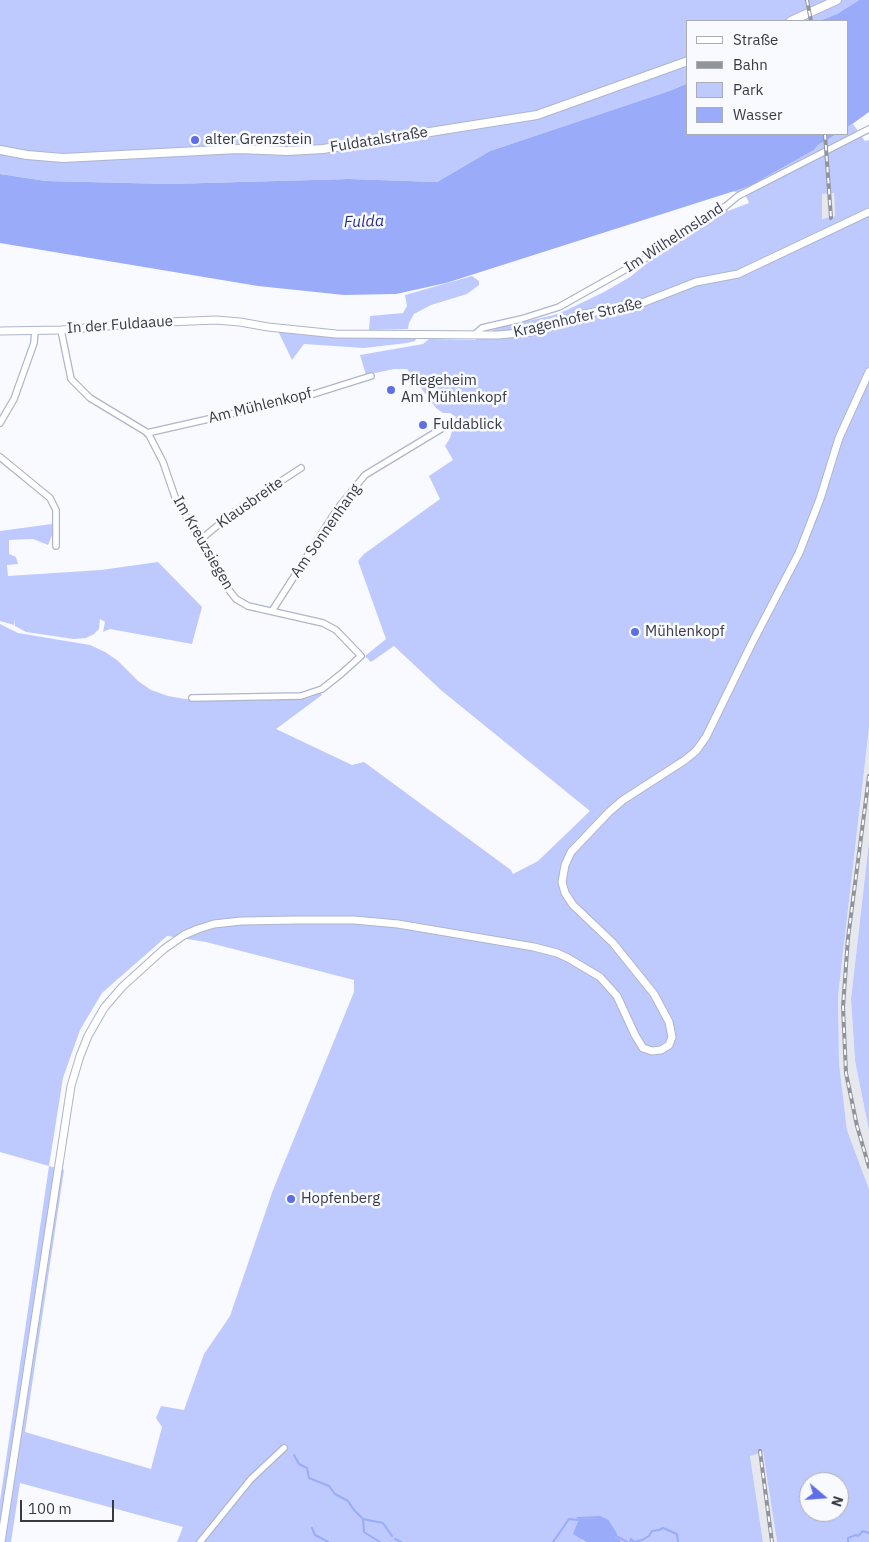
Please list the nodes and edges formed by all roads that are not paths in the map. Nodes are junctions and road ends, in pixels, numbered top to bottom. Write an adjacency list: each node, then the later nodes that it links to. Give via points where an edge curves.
1 (837, 0): 2 (main road)
2 (793, 20)
3 (686, 62): 5 (main road, Fuldatalstraße, via 537,115 323,149 238,149 63,158)
4 (869, 129): 11 (street, Im Wilhelmsland, via 738,196 646,258 559,307 482,328)
5 (0, 150)
6 (869, 212): 11 (street, Kragenhofer Straße, via 738,274 696,282 642,304 579,315 532,332)
7 (240, 322): 9 (street, In der Fuldaaue, via 193,320); 11 (street, Kragenhofer Straße, via 336,334)
8 (35, 330): 9 (street, In der Fuldaaue); 10 (street, In der Fuldaaue); 14 (street, via 34,342 14,399)
9 (61, 330): 16 (street, Im Kreuzsiegen, via 71,379 90,398)
10 (0, 331)
11 (475, 334)
12 (869, 372): 24 (street, via 839,438 799,553 706,737 685,760 623,800 571,852 565,865 562,882 565,893 654,994 670,1022 672,1037 669,1045 661,1050 644,1048 618,996 604,981 568,958 534,947 398,924 297,920 214,924 184,935 164,949 104,1008 88,1036 73,1078)
13 (371, 376): 16 (street, Am Mühlenkopf, via 301,398)
14 (0, 423)
15 (441, 429): 21 (street, Am Sonnenhang, via 365,475 338,508)
16 (147, 433): 19 (street, Im Kreuzsiegen, via 163,462 175,497)
17 (0, 457): 20 (street, via 50,498 56,510)
18 (301, 468): 19 (street, Klausbreite, via 234,512)
19 (200, 540): 21 (street, Im Kreuzsiegen, via 236,599 248,606)
20 (56, 546)
21 (272, 612): 22 (street, Im Kreuzsiegen, via 323,623 336,630 361,656 322,689 301,696)
22 (192, 698)
23 (284, 1448): 25 (street, via 251,1479)
24 (1, 1542)
25 (200, 1542)

